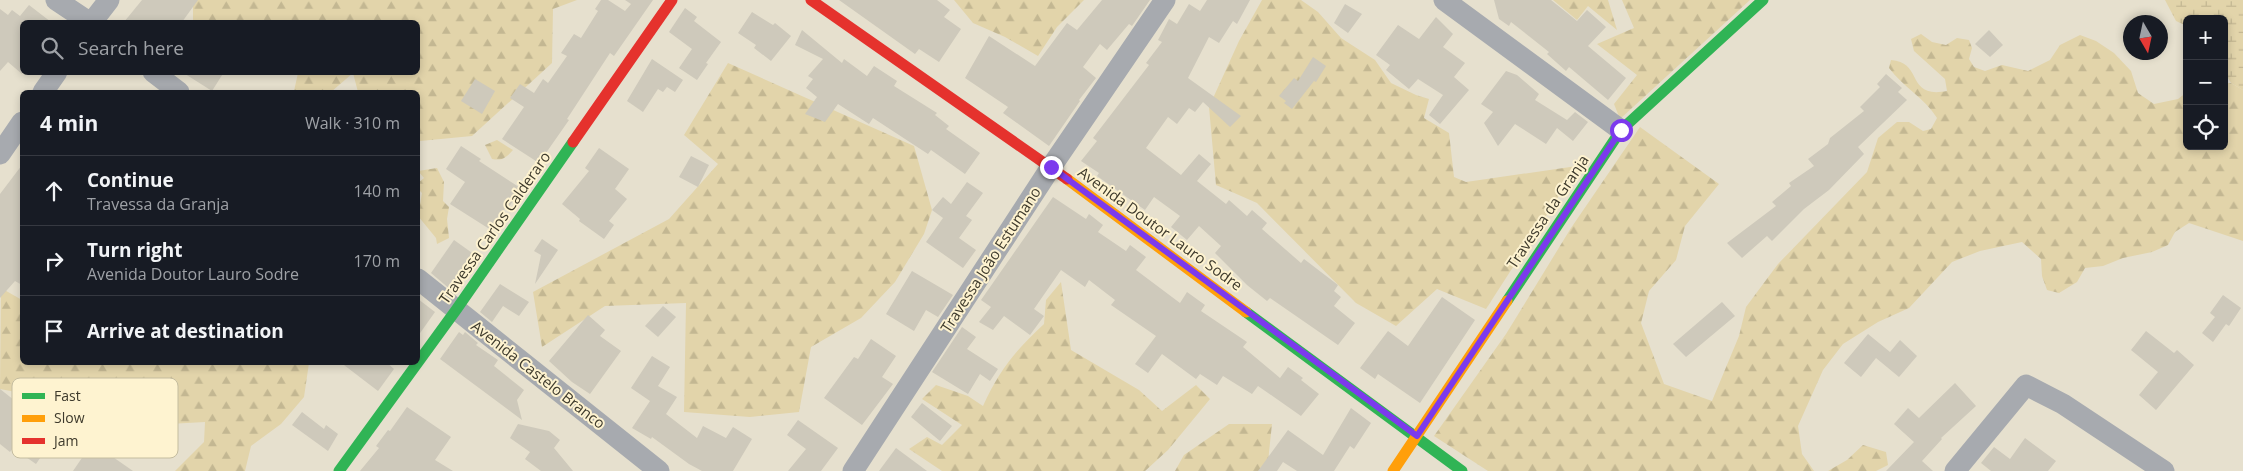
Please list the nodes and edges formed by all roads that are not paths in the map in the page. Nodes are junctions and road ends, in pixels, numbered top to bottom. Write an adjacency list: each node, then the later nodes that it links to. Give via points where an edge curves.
1 (56, 0): 8 (street)
2 (109, 0): 9 (street)
3 (672, 0): 19 (street, Travessa Carlos Calderaro)
4 (810, 0): 17 (street, Avenida Doutor Lauro Sodre)
5 (1165, 0): 17 (street, Travessa João Estumano)
6 (1444, 0): 15 (street)
7 (1763, 0): 15 (street, Travessa da Granja)
8 (88, 20)
9 (93, 20)
10 (55, 75): 12 (street)
11 (157, 75): 13 (street)
12 (44, 90)
13 (176, 90)
14 (20, 125): 16 (street)
15 (1621, 130): 22 (street, Travessa da Granja)
16 (0, 154)
17 (1051, 167): 22 (street, Avenida Doutor Lauro Sodre); 25 (street, Travessa João Estumano)
18 (420, 281): 19 (street, Avenida Castelo Branco)
19 (456, 310): 20 (street, Travessa Carlos Calderaro); 24 (street, Avenida Castelo Branco)
20 (420, 360)
21 (416, 365): 23 (street, Travessa Carlos Calderaro)
22 (1417, 436): 26 (street, Travessa da Granja); 27 (street, Avenida Doutor Lauro Sodre)
23 (339, 471)
24 (659, 471)
25 (853, 471)
26 (1393, 471)
27 (1462, 471)
28 (1955, 471): 29 (street, via 2026,384 2063,404)
29 (2164, 471)

